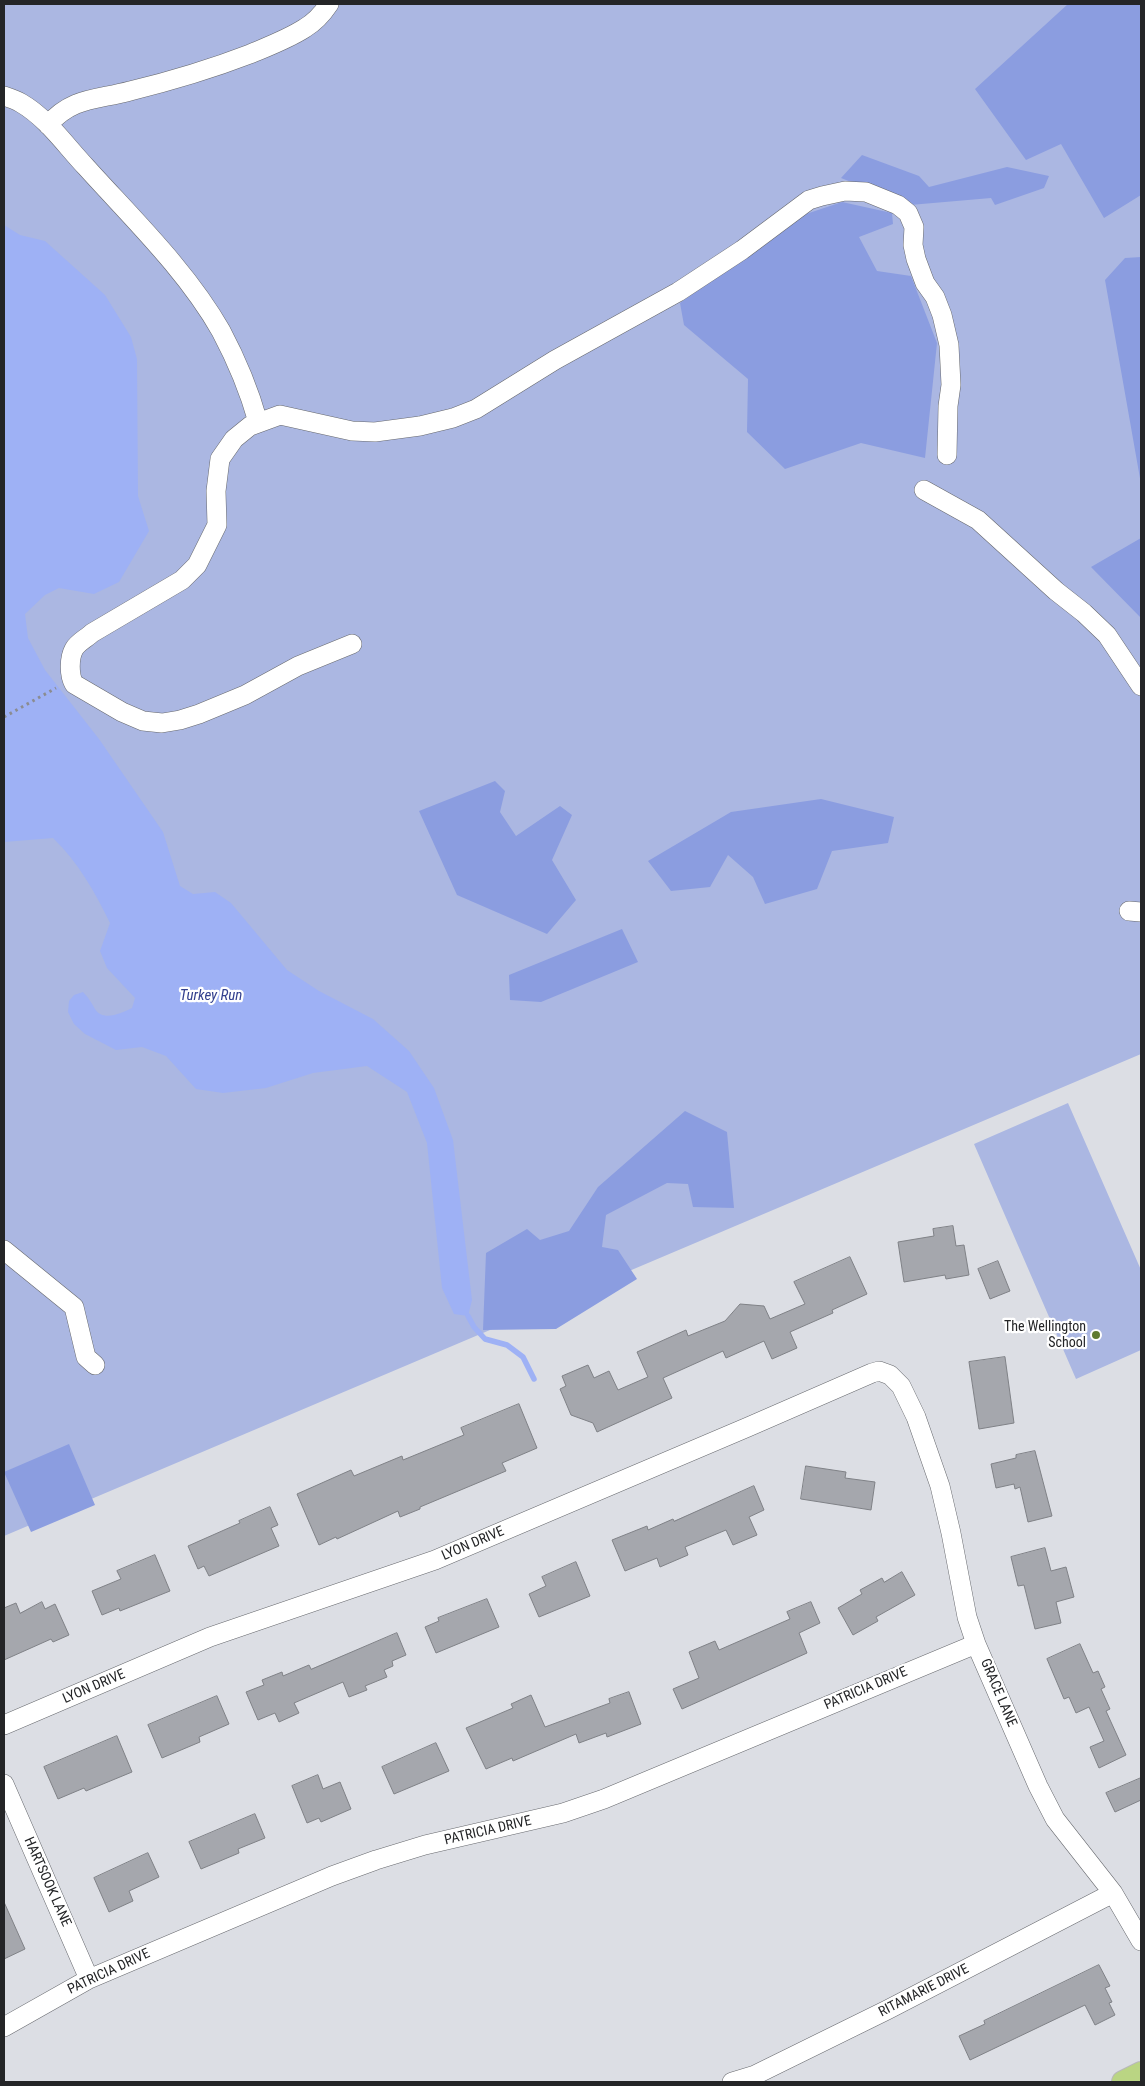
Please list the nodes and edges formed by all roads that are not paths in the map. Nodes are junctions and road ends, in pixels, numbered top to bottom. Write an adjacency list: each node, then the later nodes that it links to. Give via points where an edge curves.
1 (329, 4): 3 (street, via 307,28 284,40 177,79 80,102 65,109)
2 (4, 96): 3 (street, via 22,103)
3 (48, 125): 4 (street, via 194,292 237,362)
4 (258, 422): 5 (street, via 280,415 352,431 375,432 453,418 476,409 555,360 678,292 749,246 809,200 845,191 866,192 898,205 908,213 914,228 916,259 942,315 951,364); 7 (street, via 241,432 220,460 216,491 217,525 197,566 182,580 79,643 72,655 74,684 122,712 162,723 180,720 236,699 298,666)
5 (947, 455)
6 (924, 490): 8 (street, via 978,520 1084,613 1107,636)
7 (352, 644)
8 (1141, 686)
9 (4, 1250): 10 (street, via 74,1307 86,1357)
10 (95, 1365)
11 (916, 1417): 12 (street, GRACE LANE, via 940,1486 967,1617); 13 (street, LYON DRIVE, via 901,1386 890,1375 872,1372 435,1560 210,1637)
12 (976, 1644): 15 (street, GRACE LANE, via 1042,1794 1074,1845); 17 (street, PATRICIA DRIVE, via 604,1799 563,1813 376,1860)
13 (4, 1726)
14 (4, 1784): 17 (street, HARTSOOK LANE)
15 (1113, 1893): 16 (street, GRACE LANE); 20 (street, RITAMARIE DRIVE, via 878,2014 755,2075)
16 (1141, 1941)
17 (90, 1979): 18 (street, PATRICIA DRIVE)
18 (4, 2027)
19 (1141, 2073): 21 (main road)
20 (732, 2082)
21 (1123, 2082)

